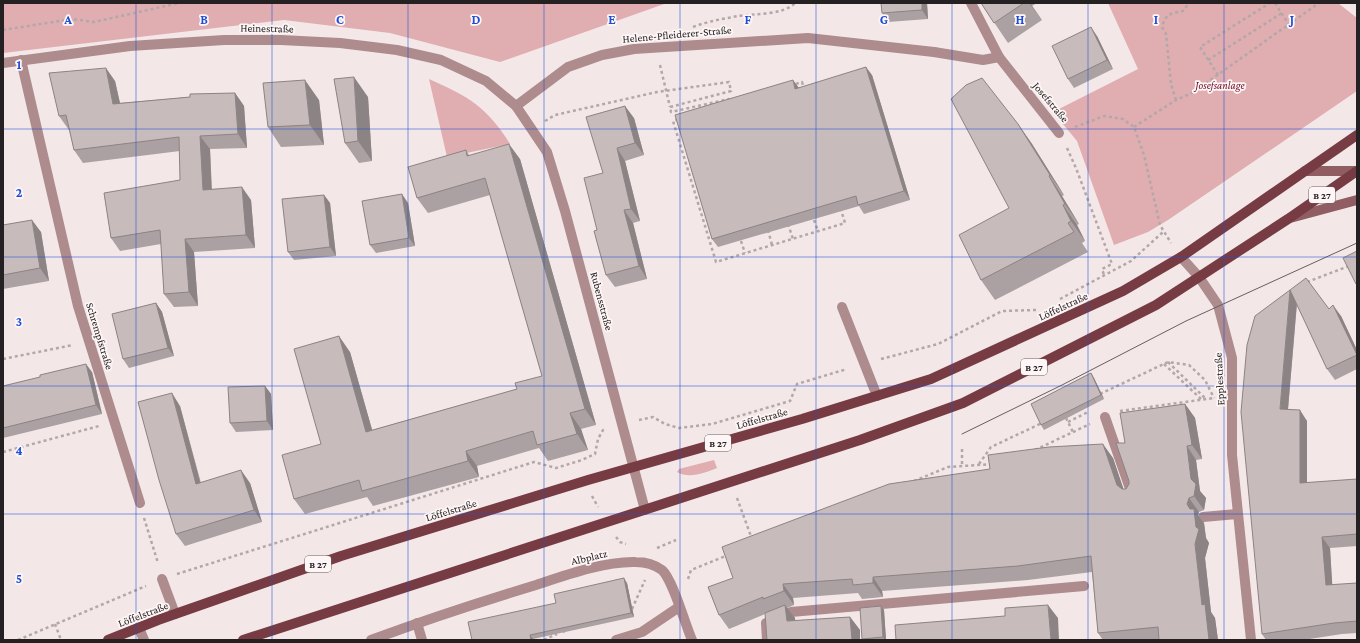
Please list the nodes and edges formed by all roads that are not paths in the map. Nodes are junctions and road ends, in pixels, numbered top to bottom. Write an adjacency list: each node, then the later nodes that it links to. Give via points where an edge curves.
1 (971, 3): 2 (street, Josefstraße)
2 (999, 56): 5 (street, Helene-Pfleiderer-Straße, via 983,60 808,38 655,46 602,55 568,67); 6 (street, Josefstraße)
3 (21, 60): 4 (street, Heinestraße); 5 (street, Heinestraße, via 130,46 224,40 340,43 397,50 441,60 486,81); 19 (street, Schrempfstraße, via 78,306)
4 (3, 63)
5 (516, 106): 17 (street, Rubensstraße, via 547,152)
6 (1059, 133)
7 (1357, 135): 8 (main road, Löffelstraße / B 27)
8 (1305, 171): 9 (main road); 12 (main road, Löffelstraße / B 27)
9 (1357, 171): 11 (main road, B 27)
10 (1357, 200): 11 (main road)
11 (1288, 219): 13 (main road, B 27)
12 (1181, 257): 13 (street, Epplestraße); 15 (main road, Löffelstraße / B 27, via 1123,291 931,379)
13 (1199, 277): 20 (main road, B 27, via 1156,306 963,403 860,440); 21 (street, Epplestraße, via 1218,306 1232,358 1232,455)
14 (842, 307): 15 (street)
15 (877, 396): 17 (main road, Löffelstraße / B 27)
16 (1105, 417): 18 (street)
17 (633, 467): 20 (street, Rubensstraße); 26 (main road, Löffelstraße / B 27, via 341,556)
18 (1133, 498)
19 (140, 502)
20 (645, 510): 31 (main road, B 27)
21 (1237, 514): 22 (street); 37 (street, Epplestraße)
22 (1203, 517)
23 (162, 579): 26 (street)
24 (1084, 586): 36 (street, via 791,612 766,623)
25 (679, 607): 27 (street, Albplatz, via 672,586 662,571 651,564 636,562 614,564 568,575); 34 (street, via 642,632); 35 (street)
26 (175, 614): 28 (main road, Löffelstraße / B 27)
27 (416, 623): 32 (street, Albplatz); 33 (street)
28 (139, 628): 29 (main road, Löffelstraße / B 27); 30 (street)
29 (108, 640)
30 (144, 640)
31 (243, 640)
32 (371, 640)
33 (422, 640)
34 (616, 640)
35 (692, 640)
36 (767, 640)
37 (1250, 640)

